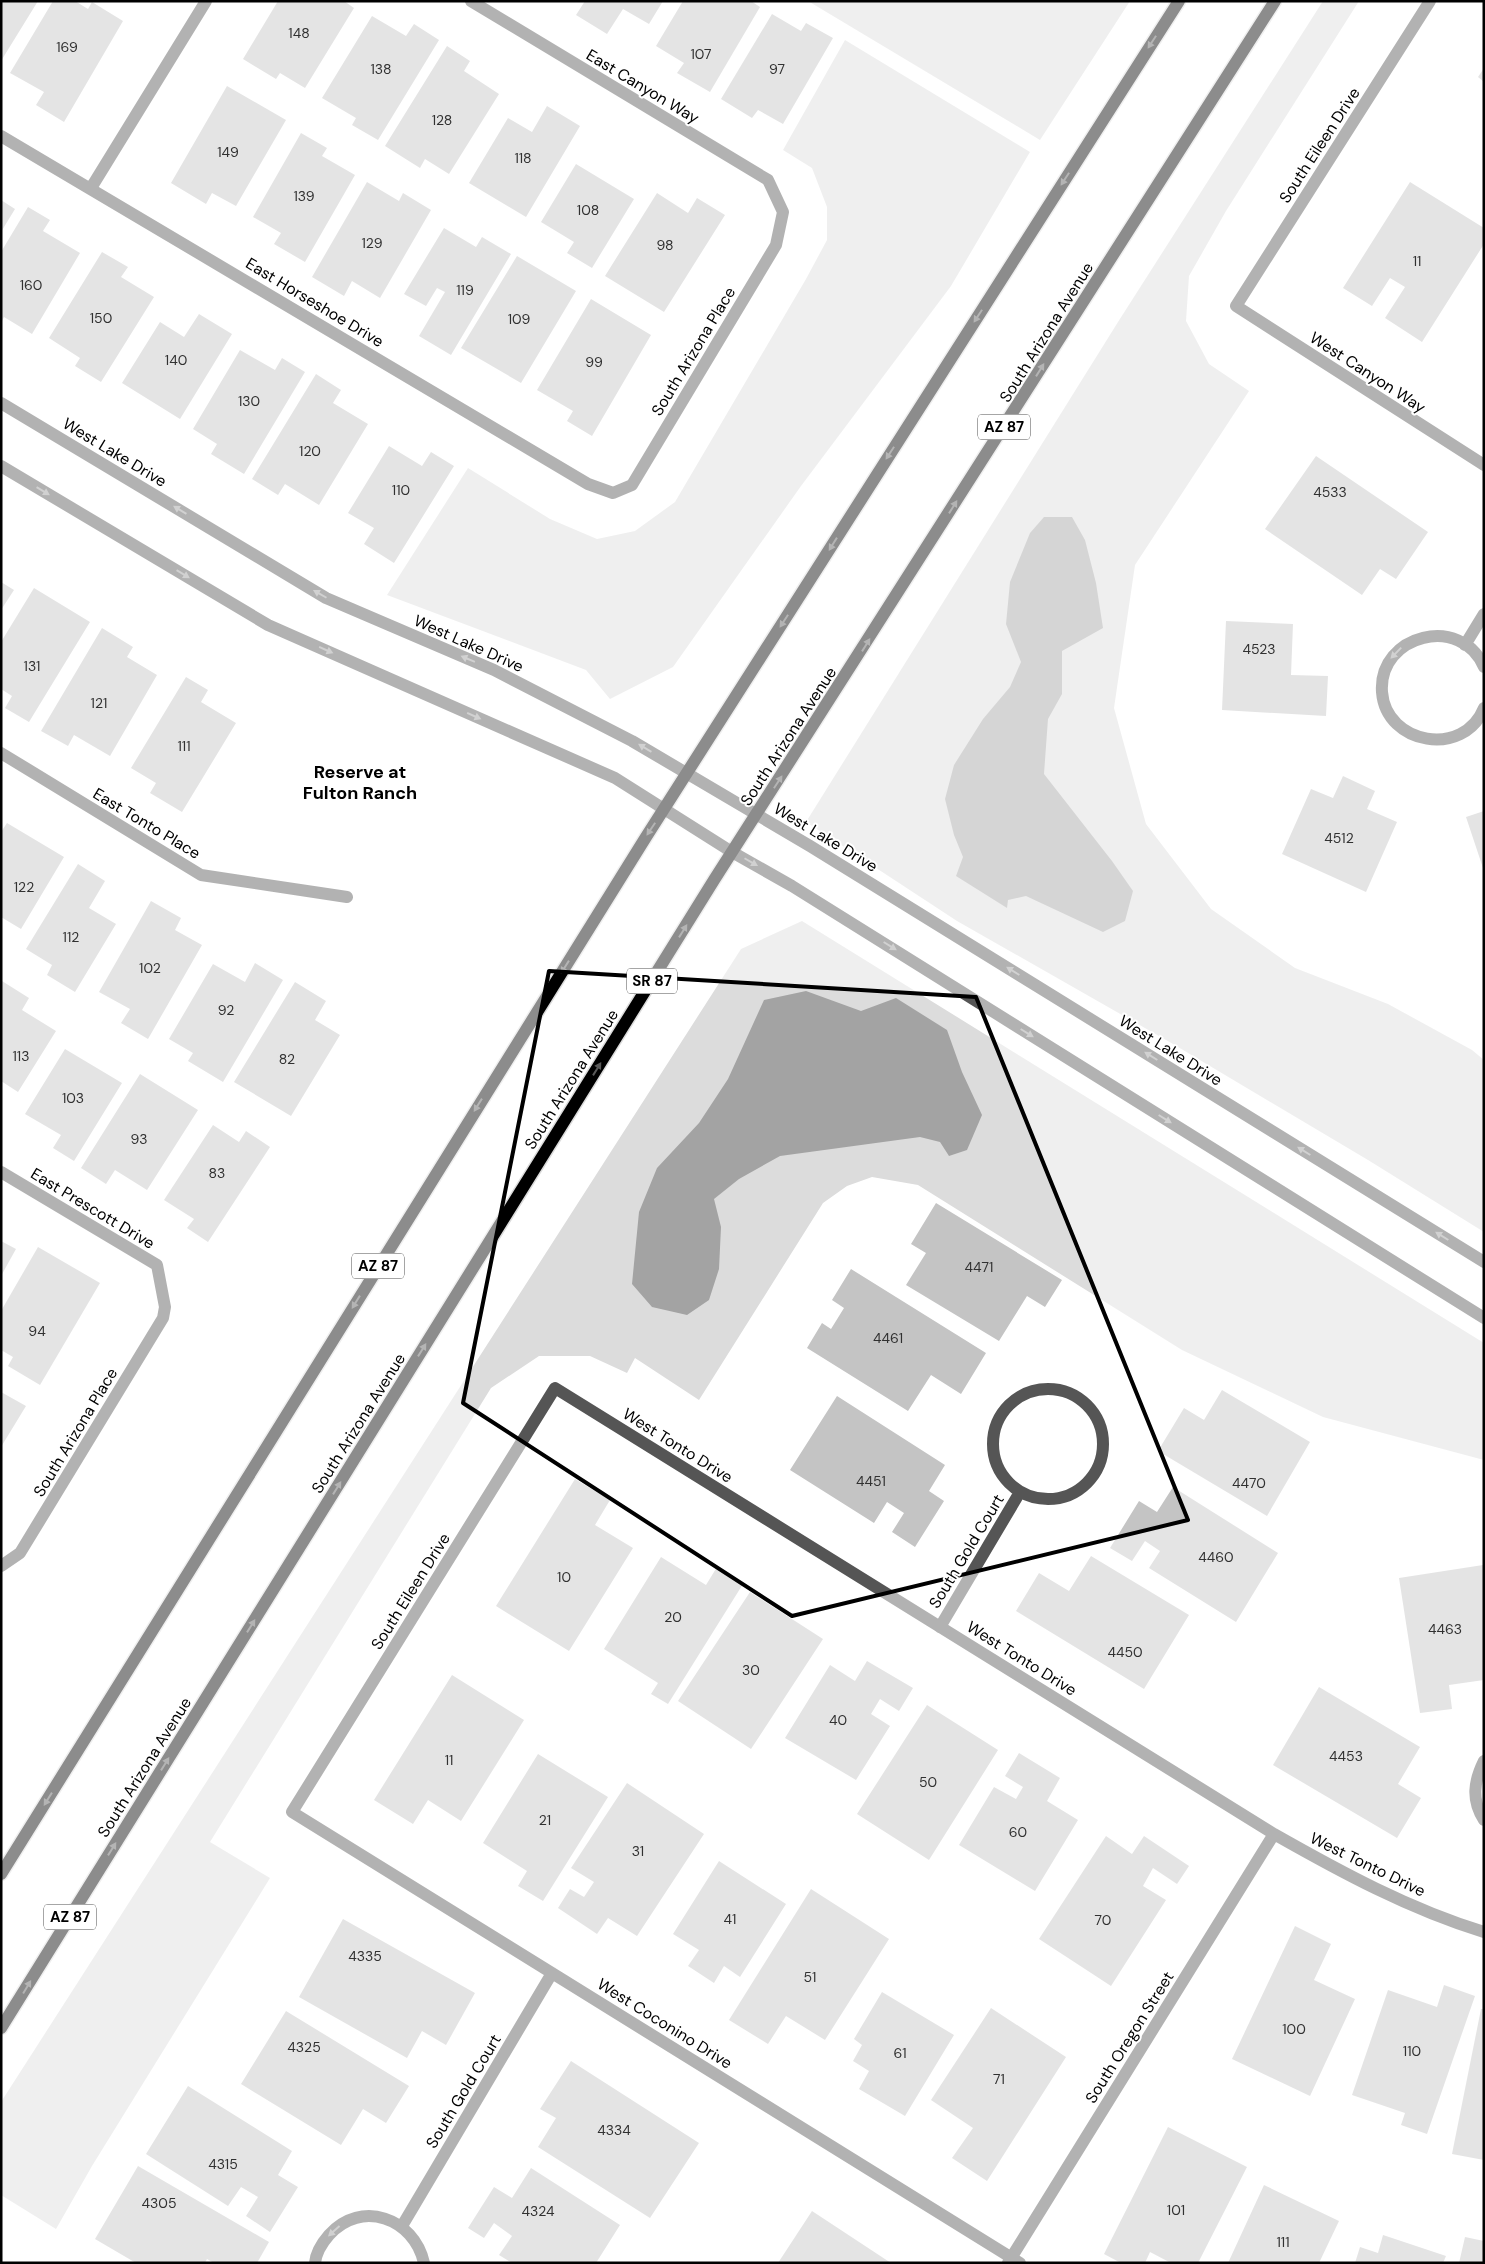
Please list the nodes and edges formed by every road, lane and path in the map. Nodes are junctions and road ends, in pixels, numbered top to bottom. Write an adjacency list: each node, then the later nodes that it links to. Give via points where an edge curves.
1 (206, 1): 7 (street)
2 (471, 1): 8 (street, East Canyon Way, via 768,180)
3 (1179, 1): 19 (main road, AZ 87, one-way to 19)
4 (1275, 1): 21 (main road, South Arizona Avenue / AZ 87, one-way to 4)
5 (1430, 1): 9 (street, South Eileen Drive)
6 (1, 136): 7 (street, East Horseshoe Drive)
7 (91, 188): 13 (street, East Horseshoe Drive, via 588,484)
8 (783, 212): 13 (street, South Arizona Place, via 776,245 632,485)
9 (1236, 306): 11 (street, West Canyon Way)
10 (1, 403): 19 (street, West Lake Drive, one-way to 10, via 632,741 494,670 326,598)
11 (1484, 465)
12 (1, 466): 20 (street, one-way to 20, via 268,625 615,778)
13 (613, 493)
14 (1484, 614): 15 (street)
15 (1465, 645): 16 (street); 17 (street, one-way to 17, via 1440,635 1421,637 1404,645 1391,657 1384,674 1382,692 1387,710 1396,724 1409,734 1424,740 1440,741 1456,737 1470,728)
16 (1484, 668)
17 (1484, 708)
18 (1, 753): 23 (street, East Tonto Place, via 201,875)
19 (686, 773): 20 (main road, AZ 87); 21 (street, West Lake Drive)
20 (665, 808): 22 (street); 37 (main road, AZ 87, one-way to 37)
21 (757, 814): 22 (main road, South Arizona Avenue / AZ 87); 26 (street, West Lake Drive, one-way to 21)
22 (732, 852): 24 (main road, South Arizona Avenue / SR 87, one-way to 22); 28 (street, one-way to 28, via 792,886)
23 (348, 896)
24 (571, 1110): 40 (main road, South Arizona Avenue / AZ 87, one-way to 24)
25 (1, 1172): 27 (street, East Prescott Drive, via 157,1265)
26 (1484, 1262)
27 (165, 1307): 31 (street, South Arizona Place, via 164,1318 20,1553)
28 (1484, 1318)
29 (555, 1388): 32 (street, West Tonto Drive); 34 (street, South Eileen Drive)
30 (1020, 1492): 30 (street, South Gold Court, via 1036,1498 1070,1495 1095,1474 1102,1458 1103,1438 1098,1420 1087,1404 1071,1393 1033,1390 1016,1398 1002,1412 994,1429 992,1448 997,1467 1006,1481); 32 (street, South Gold Court)
31 (1, 1566)
32 (940, 1627): 36 (street, West Tonto Drive)
33 (1484, 1761): 35 (street, via 1476,1778 1474,1796)
34 (292, 1812): 39 (street, West Coconino Drive)
35 (1484, 1820)
36 (1274, 1834): 38 (street, West Tonto Drive, via 1340,1872 1409,1904); 42 (street, South Oregon Street)
37 (1, 1874)
38 (1483, 1928)
39 (552, 1972): 41 (street, South Gold Court); 42 (street, West Coconino Drive)
40 (1, 2028)
41 (402, 2226): 43 (street, one-way to 43, via 385,2218 367,2216 350,2220 334,2229 322,2242); 44 (street, via 414,2238)
42 (1013, 2261)
43 (315, 2263)
44 (424, 2263)

